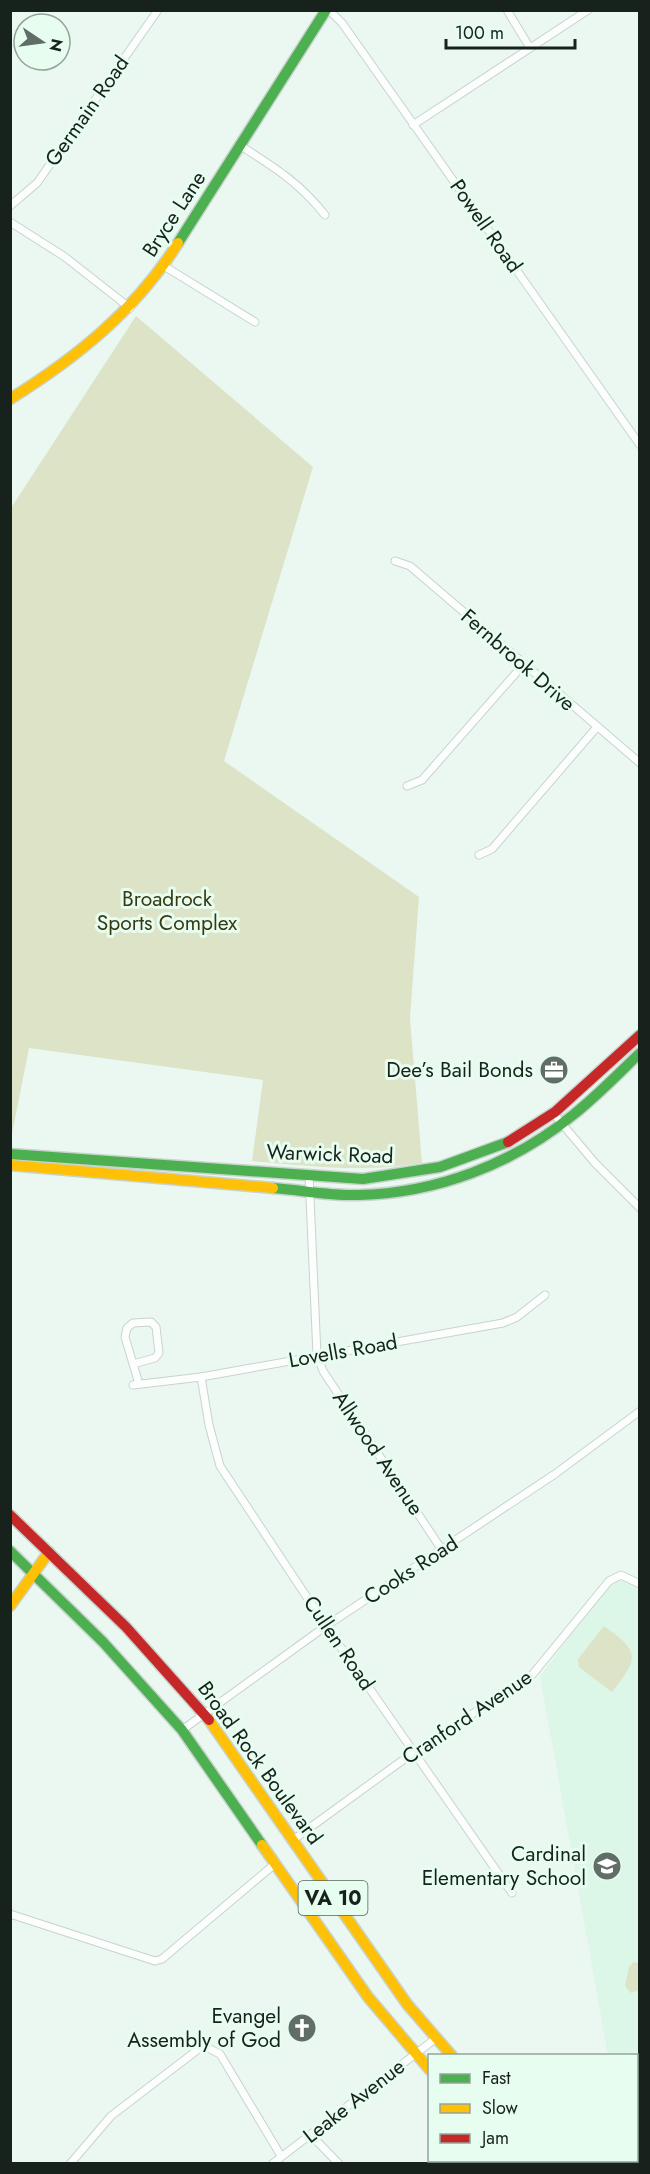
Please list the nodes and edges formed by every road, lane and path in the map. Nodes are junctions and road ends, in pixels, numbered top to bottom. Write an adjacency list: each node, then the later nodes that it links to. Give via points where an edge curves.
1 (158, 10): 8 (street, Germain Road, via 37,183)
2 (327, 10): 6 (street, Powell Road, via 342,23); 7 (main road, Bryce Lane)
3 (507, 10): 5 (street)
4 (588, 10): 5 (street)
5 (530, 48): 6 (street)
6 (413, 125): 15 (street, Powell Road)
7 (241, 146): 9 (street, via 291,178); 11 (main road, Bryce Lane)
8 (10, 206)
9 (325, 215)
10 (10, 222): 12 (street, via 65,257)
11 (164, 266): 12 (main road, Bryce Lane); 13 (street)
12 (130, 308): 14 (main road, Bryce Lane, via 52,373)
13 (255, 322)
14 (10, 399)
15 (639, 445)
16 (394, 561): 17 (street, Fernbrook Drive, via 410,566)
17 (523, 665): 18 (street, Fernbrook Drive); 20 (street, via 422,780)
18 (597, 727): 19 (street, Fernbrook Drive); 21 (street, via 492,849)
19 (639, 763)
20 (407, 786)
21 (479, 855)
22 (639, 1035): 24 (main road, Warwick Road)
23 (639, 1053): 25 (main road, Warwick Road)
24 (554, 1113): 25 (street); 28 (main road, Warwick Road, via 502,1146 447,1166 404,1176 363,1179)
25 (563, 1123): 29 (main road, Warwick Road, via 504,1161 467,1177 401,1192 358,1195); 30 (street)
26 (10, 1154): 28 (main road, Warwick Road)
27 (10, 1165): 29 (main road, Warwick Road)
28 (309, 1175): 29 (street, Allwood Avenue)
29 (308, 1190): 32 (street, Allwood Avenue)
30 (639, 1208)
31 (545, 1295): 32 (street, Lovells Road, via 517,1317 502,1323)
32 (317, 1355): 34 (street, Lovells Road); 37 (street, Allwood Avenue, via 323,1371)
33 (133, 1364): 33 (street, via 125,1337 127,1328 133,1323 151,1322 156,1327 159,1353); 34 (street, Lovells Road, via 136,1384)
34 (201, 1377): 43 (street, Cullen Road, via 220,1466)
35 (639, 1411): 37 (street, Cooks Road, via 555,1474)
36 (10, 1515): 39 (main road, Broad Rock Boulevard / VA 10)
37 (442, 1550): 43 (street, Cooks Road)
38 (10, 1551): 40 (main road, Broad Rock Boulevard / VA 10)
39 (49, 1552): 40 (main road); 44 (main road, Broad Rock Boulevard / VA 10, via 158,1661)
40 (33, 1574): 42 (main road); 45 (main road, Broad Rock Boulevard / VA 10, via 126,1666)
41 (639, 1584): 46 (street, Cranford Avenue, via 621,1575 604,1585 536,1671)
42 (10, 1606)
43 (326, 1626): 44 (street, Cooks Road); 46 (street, Cullen Road)
44 (205, 1715): 45 (street, Cooks Road); 47 (main road, Broad Rock Boulevard / VA 10)
45 (182, 1730): 48 (main road, Broad Rock Boulevard / VA 10)
46 (414, 1752): 47 (street, Cranford Avenue); 49 (street, Cullen Road)
47 (293, 1840): 51 (main road, Broad Rock Boulevard / VA 10)
48 (276, 1863): 50 (street, via 162,1959); 52 (main road, Broad Rock Boulevard / VA 10, via 368,1997)
49 (512, 1893)
50 (10, 1914)
51 (435, 2039): 52 (street, Leake Avenue); 53 (main road, Broad Rock Boulevard / VA 10)
52 (415, 2054): 54 (main road, Broad Rock Boulevard / VA 10); 55 (street, Leake Avenue)
53 (451, 2054)
54 (428, 2069)
55 (311, 2135): 56 (street, Leake Avenue); 59 (street)
56 (281, 2156): 57 (street, via 220,2054 200,2048 111,2116); 58 (street, Leake Avenue)
57 (70, 2163)
58 (272, 2163)
59 (339, 2163)

